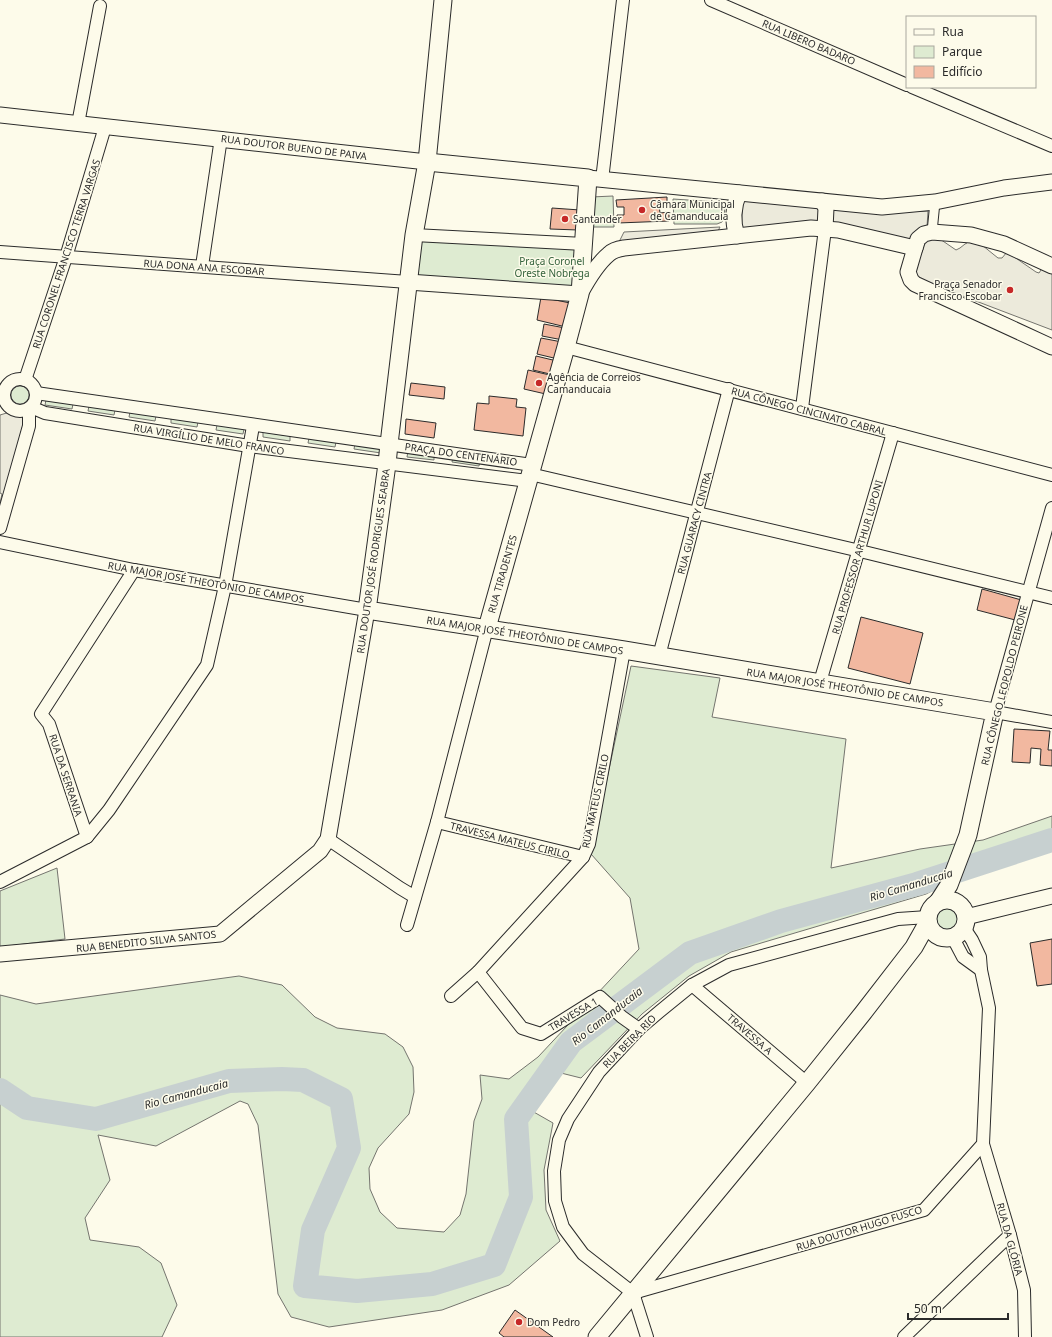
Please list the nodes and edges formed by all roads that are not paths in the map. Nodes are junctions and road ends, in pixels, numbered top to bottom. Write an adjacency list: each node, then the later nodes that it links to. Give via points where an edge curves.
1 (443, 0): 12 (main road, RUA DOUTOR JOSÉ RODRIGUES SEABRA)
2 (623, 0): 13 (street)
3 (711, 0): 5 (street, RUA LIBERO BADARO)
4 (100, 6): 8 (street)
5 (906, 85)
6 (914, 88): 11 (street)
7 (0, 115): 8 (street, RUA DOUTOR BUENO DE PAIVA)
8 (78, 124): 9 (street, RUA DOUTOR BUENO DE PAIVA)
9 (106, 128): 10 (street, RUA DOUTOR BUENO DE PAIVA); 25 (street, RUA CORONEL FRANCISCO TERRA VARGAS)
10 (222, 138): 12 (street, RUA DOUTOR BUENO DE PAIVA); 26 (street)
11 (1052, 146)
12 (427, 162): 13 (main road, RUA DOUTOR BUENO DE PAIVA); 20 (main road, RUA DOUTOR JOSÉ RODRIGUES SEABRA)
13 (595, 179): 15 (street); 22 (main road, RUA TIRADENTES)
14 (1052, 182): 17 (street, via 1004,188)
15 (739, 193): 16 (street); 21 (street, via 735,203 733,225)
16 (822, 201): 17 (street, via 882,207); 18 (street, via 826,208)
17 (935, 202): 19 (street)
18 (824, 229): 21 (street, via 811,228); 23 (street); 37 (street)
19 (932, 232): 23 (street, via 918,239); 27 (street, via 971,235 1004,244)
20 (414, 235): 22 (street); 28 (main road, RUA DOUTOR JOSÉ RODRIGUES SEABRA)
21 (737, 236): 29 (street, via 615,250 608,254 589,277)
22 (584, 244): 29 (main road, RUA TIRADENTES)
23 (915, 248): 31 (street, via 908,272 908,277 915,284)
24 (0, 252): 25 (street, RUA DONA ANA ESCOBAR)
25 (66, 257): 26 (street, RUA DONA ANA ESCOBAR); 32 (street, RUA CORONEL FRANCISCO TERRA VARGAS)
26 (202, 266): 28 (street, RUA DONA ANA ESCOBAR)
27 (1052, 266)
28 (408, 282): 29 (street); 40 (main road, RUA DOUTOR JOSÉ RODRIGUES SEABRA)
29 (580, 294): 30 (main road, RUA TIRADENTES)
30 (566, 347): 33 (street, RUA CÔNEGO CINCINATO CABRAL); 43 (main road, RUA TIRADENTES)
31 (1052, 347)
32 (25, 380): 34 (street, via 34,387); 35 (street, via 11,382)
33 (729, 389): 37 (street, RUA CÔNEGO CINCINATO CABRAL); 46 (street, RUA GUARACY CINTRA)
34 (36, 393): 36 (street); 38 (street, RUA VIRGÍLIO DE MELO FRANCO)
35 (3, 395): 36 (street, via 13,409 18,411)
36 (30, 408): 41 (street, RUA VIRGÍLIO DE MELO FRANCO, via 45,413); 47 (street, via 29,426)
37 (802, 408): 39 (street, RUA CÔNEGO CINCINATO CABRAL)
38 (253, 426): 40 (street, RUA VIRGÍLIO DE MELO FRANCO); 41 (street)
39 (894, 433): 44 (street, RUA CÔNEGO CINCINATO CABRAL); 49 (street, RUA PROFESSOR ARTHUR LUPONI)
40 (389, 444): 42 (main road, RUA DOUTOR JOSÉ RODRIGUES SEABRA); 43 (street, PRAÇA DO CENTENÁRIO)
41 (249, 446): 42 (street, RUA VIRGÍLIO DE MELO FRANCO); 51 (street)
42 (388, 464): 43 (street, PRAÇA DO CENTENÁRIO); 54 (main road, RUA DOUTOR JOSÉ RODRIGUES SEABRA)
43 (530, 473): 46 (street); 55 (main road, RUA TIRADENTES)
44 (1052, 474)
45 (1052, 508): 52 (street, RUA CÔNEGO LEOPOLDO PEIRONE)
46 (696, 512): 49 (street); 57 (street, RUA GUARACY CINTRA)
47 (0, 528)
48 (0, 542): 50 (street, RUA MAJOR JOSÉ THEOTÔNIO DE CAMPOS)
49 (860, 550): 52 (street); 58 (street, RUA PROFESSOR ARTHUR LUPONI)
50 (134, 570): 51 (street, RUA MAJOR JOSÉ THEOTÔNIO DE CAMPOS); 62 (street, RUA DA SERRANIA, via 41,714 49,724)
51 (225, 586): 54 (street, RUA MAJOR JOSÉ THEOTÔNIO DE CAMPOS); 62 (street, via 207,666 109,810)
52 (1029, 592): 53 (street); 59 (street, RUA CÔNEGO LEOPOLDO PEIRONE)
53 (1052, 598)
54 (367, 610): 55 (main road, RUA MAJOR JOSÉ THEOTÔNIO DE CAMPOS); 63 (street, RUA DOUTOR JOSÉ RODRIGUES SEABRA)
55 (487, 628): 56 (main road, RUA MAJOR JOSÉ THEOTÔNIO DE CAMPOS); 61 (street, RUA TIRADENTES)
56 (624, 650): 57 (main road, RUA MAJOR JOSÉ THEOTÔNIO DE CAMPOS); 64 (street, RUA MATEUS CIRILO, via 589,844)
57 (659, 656): 58 (main road, RUA MAJOR JOSÉ THEOTÔNIO DE CAMPOS)
58 (820, 682): 59 (main road, RUA MAJOR JOSÉ THEOTÔNIO DE CAMPOS)
59 (996, 712): 60 (street, RUA MAJOR JOSÉ THEOTÔNIO DE CAMPOS); 66 (main road, RUA CÔNEGO LEOPOLDO PEIRONE, via 968,834)
60 (1052, 722)
61 (437, 822): 64 (street, TRAVESSA MATEUS CIRILO); 67 (street, RUA TIRADENTES)
62 (87, 837): 65 (street)
63 (328, 839): 67 (street); 75 (street, RUA BENEDITO SILVA SANTOS, via 320,850 220,934)
64 (583, 857): 76 (street, RUA MATEUS CIRILO)
65 (0, 882)
66 (949, 884): 69 (main road, RUA CÔNEGO LEOPOLDO PEIRONE); 70 (main road)
67 (415, 896): 72 (street, RUA TIRADENTES)
68 (1052, 896): 73 (street)
69 (938, 902): 70 (main road); 71 (main road, via 929,911)
70 (957, 902): 73 (main road, via 962,906)
71 (928, 919): 73 (main road, via 934,934); 74 (main road); 77 (street, RUA BEIRA RIO, via 898,919 729,965)
72 (407, 925)
73 (956, 930): 74 (main road); 81 (street, via 963,957 981,970 989,1008)
74 (914, 947): 80 (main road)
75 (0, 954)
76 (478, 972): 78 (street, RUA MATEUS CIRILO); 79 (street, TRAVESSA 1, via 522,1028 541,1034 600,996)
77 (692, 985): 79 (street, RUA BEIRA RIO); 80 (street, TRAVESSA A)
78 (451, 996)
79 (638, 1029): 83 (street, RUA BEIRA RIO, via 599,1072 568,1119 559,1140 554,1171 555,1201 563,1227 583,1254)
80 (807, 1083): 83 (main road)
81 (983, 1144): 82 (street, RUA DA GLÓRIA); 83 (street, RUA DOUTOR HUGO FUSCO, via 924,1210)
82 (1010, 1235): 86 (street); 87 (street, RUA DA GLÓRIA, via 1024,1290)
83 (633, 1293): 84 (main road); 85 (street)
84 (597, 1337)
85 (647, 1337)
86 (904, 1337)
87 (1025, 1337)

